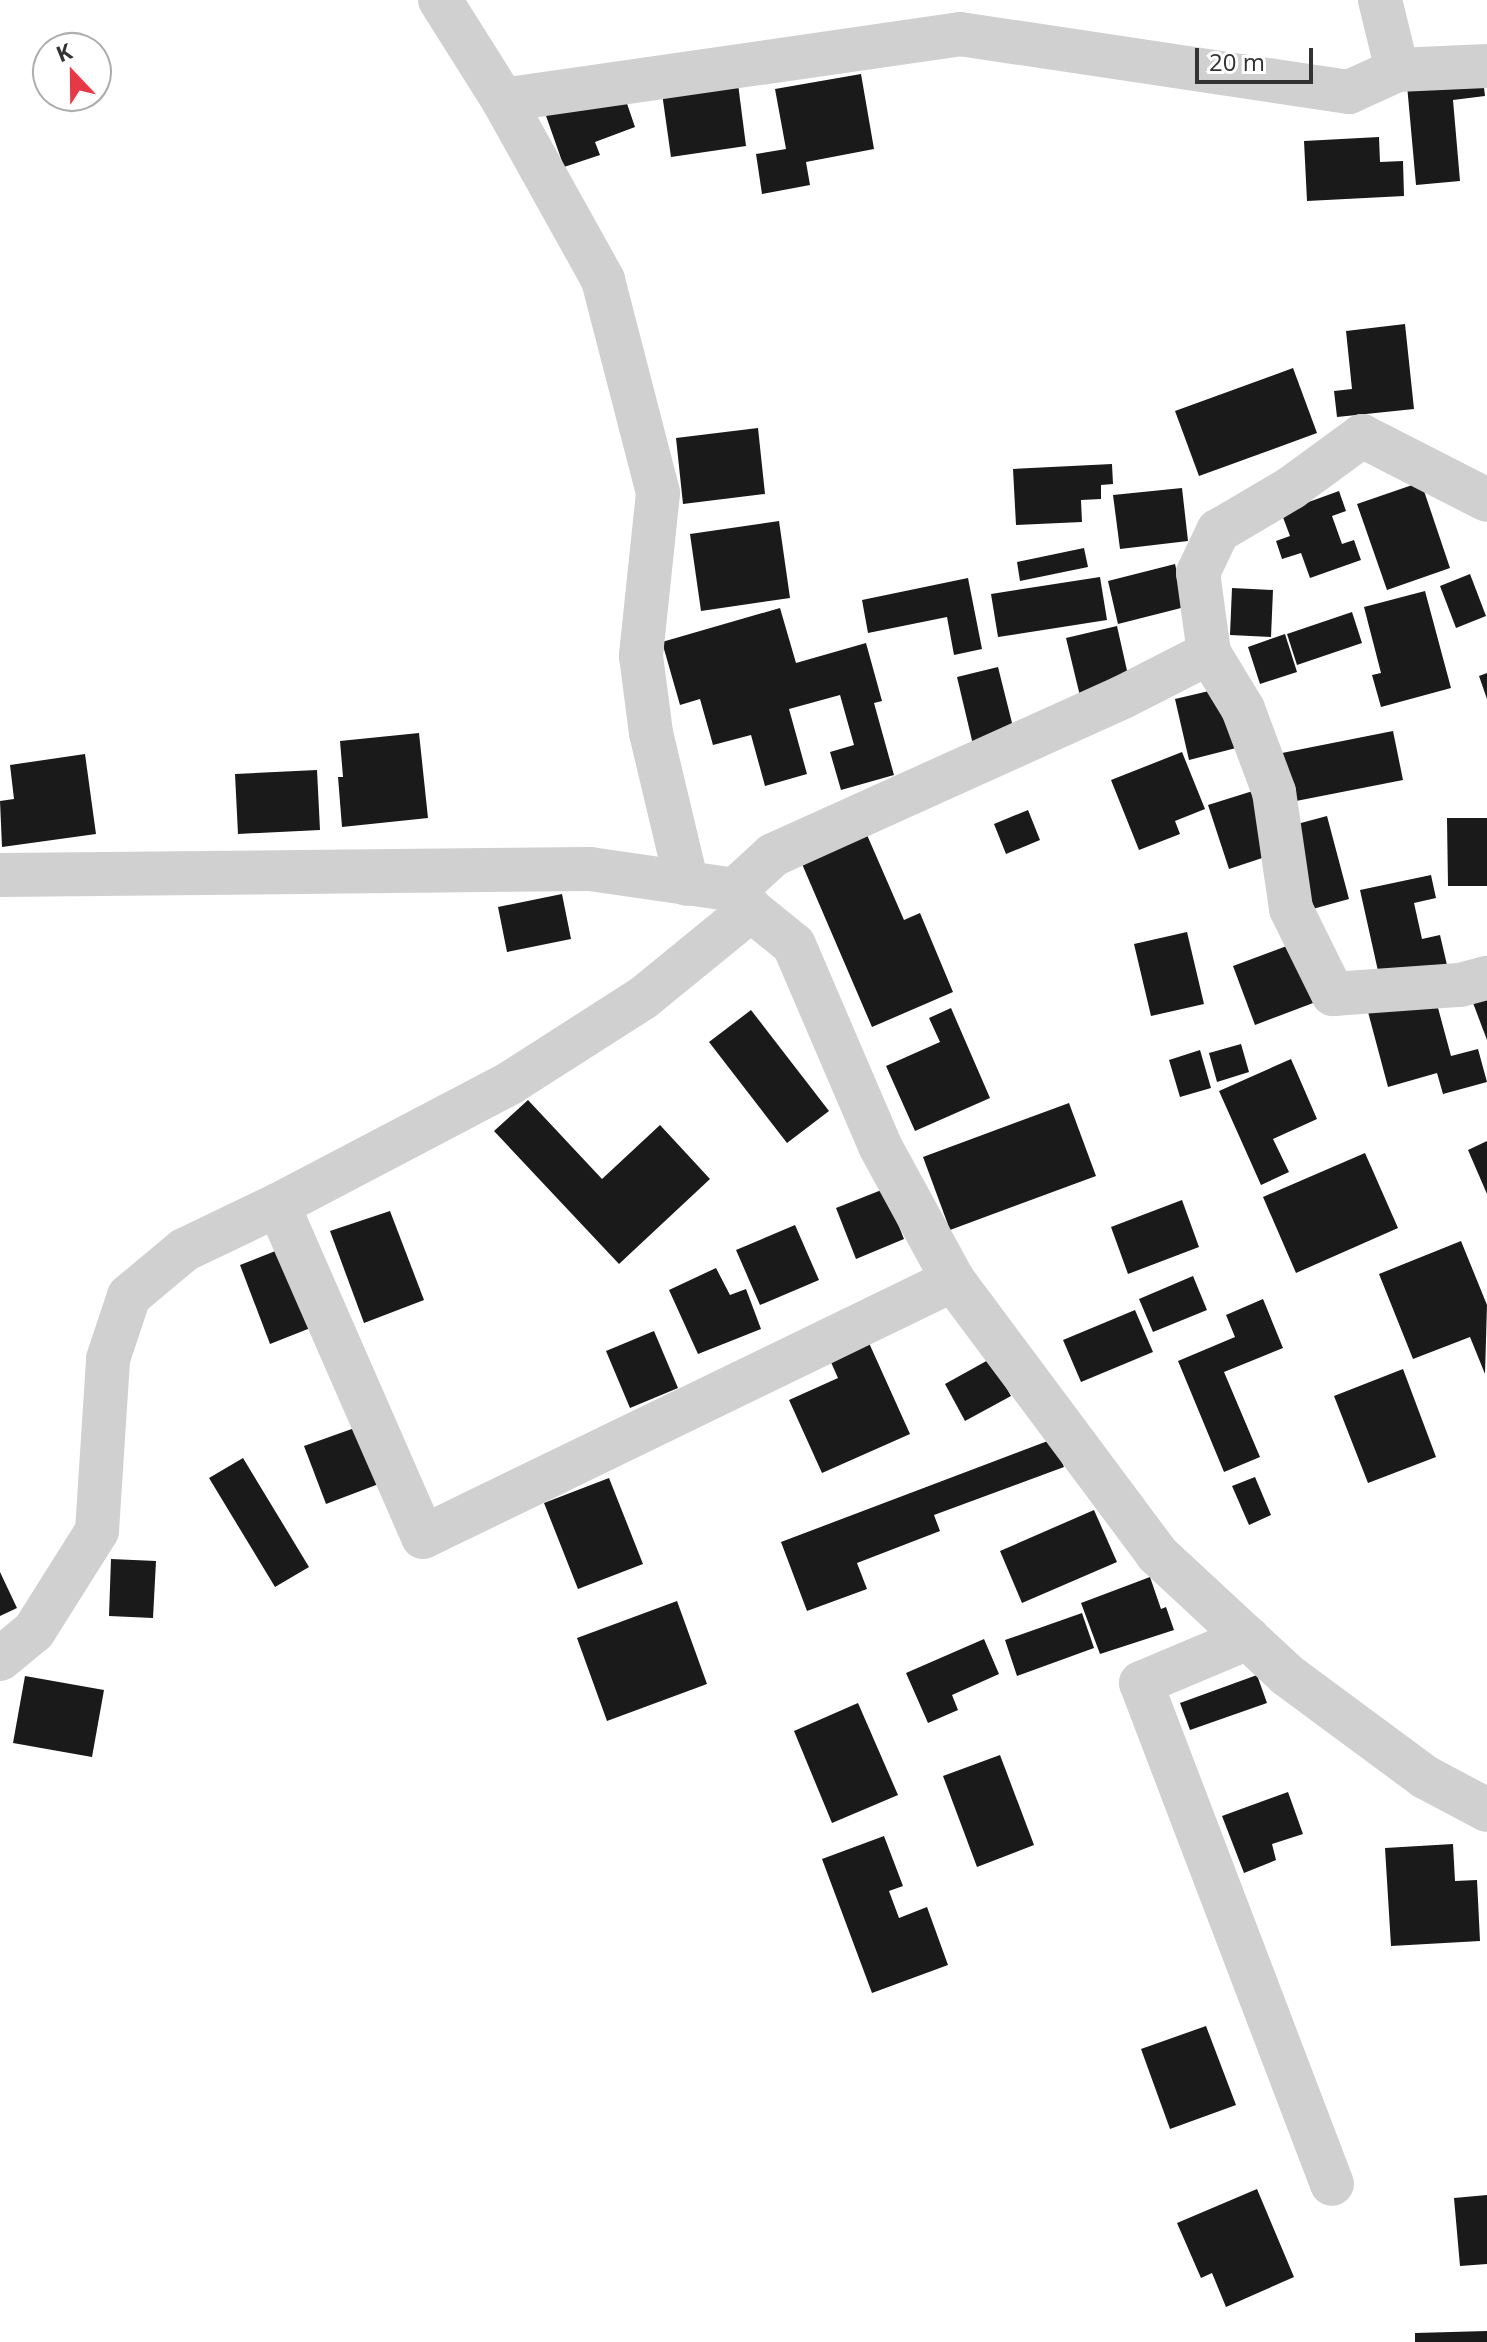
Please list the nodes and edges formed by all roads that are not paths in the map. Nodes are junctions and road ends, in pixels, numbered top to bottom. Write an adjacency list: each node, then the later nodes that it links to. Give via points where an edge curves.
1 (440, 0): 5 (street)
2 (1380, 0): 4 (street)
3 (1487, 66): 4 (street)
4 (1397, 70): 5 (street, via 1349,92 960,34)
5 (503, 100): 9 (street, via 603,280 658,493 641,656 651,733)
6 (1487, 500): 7 (street, via 1362,436 1291,488 1218,531 1198,573)
7 (1209, 653): 10 (street, via 773,855); 11 (street, via 1254,737 1274,792 1291,909 1333,994 1460,985)
8 (0, 875): 9 (street, via 590,869)
9 (687, 884): 10 (street)
10 (743, 900): 12 (street, via 643,998 510,1083); 13 (street, via 794,945 880,1146)
11 (1487, 978)
12 (278, 1205): 13 (street, via 423,1537); 15 (street, via 184,1250 129,1296 108,1359 97,1531 34,1631)
13 (953, 1280): 14 (street, via 1157,1554)
14 (1248, 1638): 16 (street, via 1287,1675 1425,1777); 17 (street, via 1141,1683)
15 (0, 1659)
16 (1487, 1810)
17 (1332, 2184)

